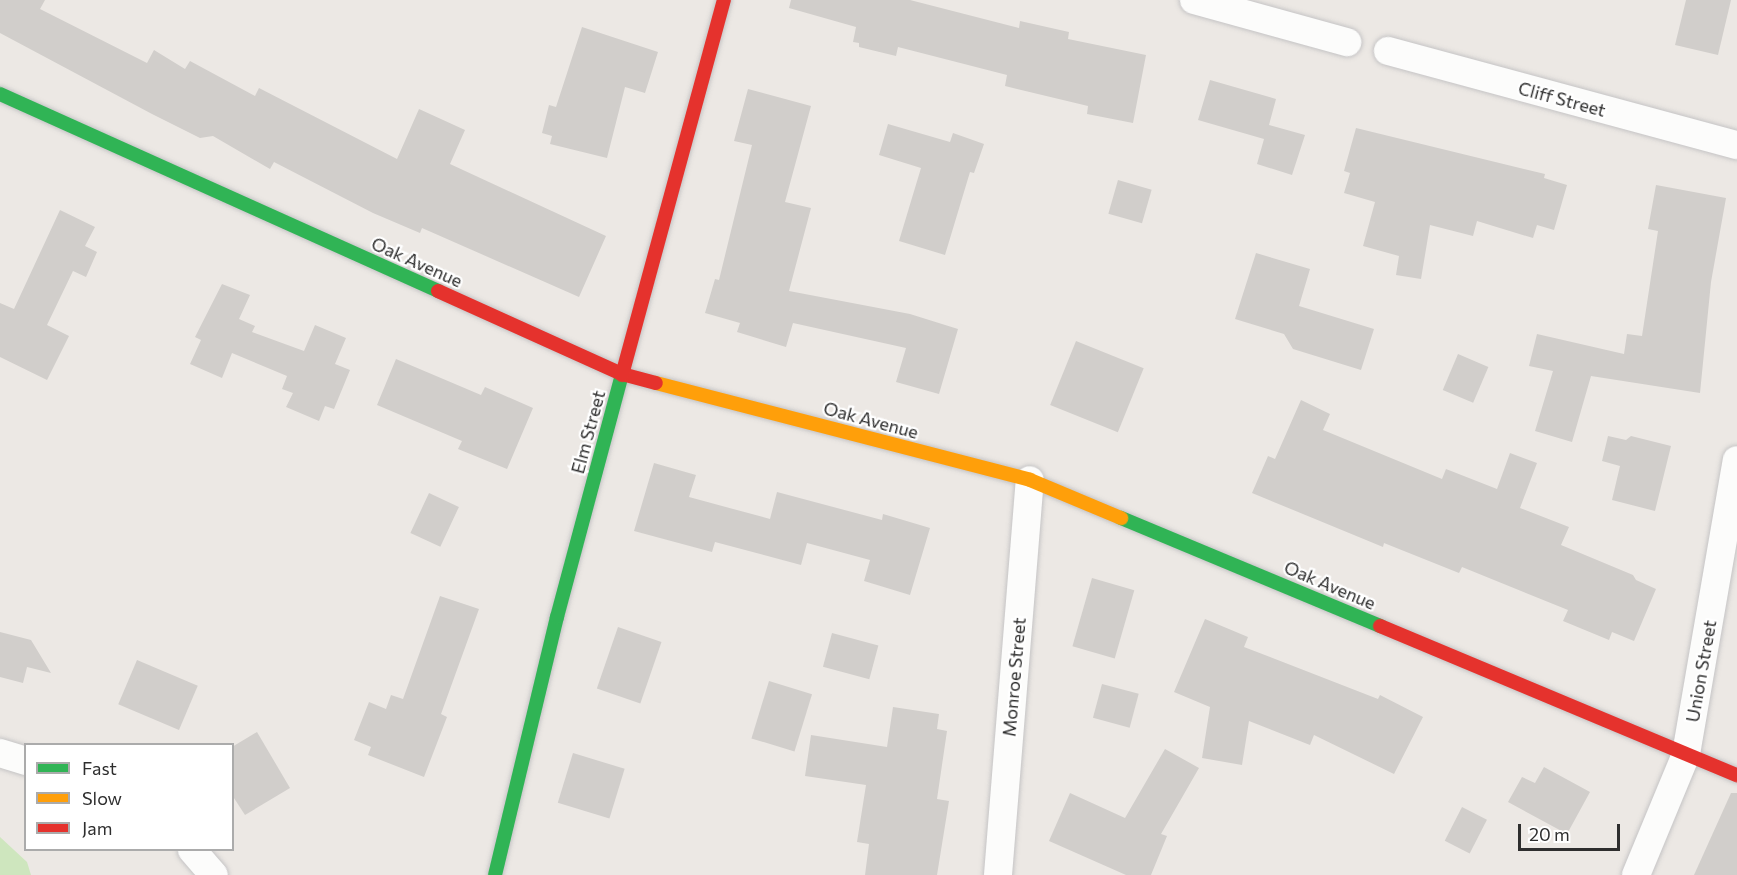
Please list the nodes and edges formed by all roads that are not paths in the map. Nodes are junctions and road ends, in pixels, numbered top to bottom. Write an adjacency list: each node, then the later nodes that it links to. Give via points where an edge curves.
1 (724, 0): 7 (street, Elm Street)
2 (1194, 0): 3 (street)
3 (1347, 42)
4 (1388, 51): 6 (street, Cliff Street)
5 (0, 94): 7 (street, Oak Avenue)
6 (1737, 145)
7 (622, 374): 9 (street, Oak Avenue); 16 (street, Elm Street, via 557,617)
8 (1737, 460): 11 (street, Union Street)
9 (1030, 480): 11 (street, Oak Avenue); 17 (street, Monroe Street)
10 (0, 753): 12 (street)
11 (1686, 754): 13 (street, Oak Avenue); 18 (street, Union Street)
12 (24, 760)
13 (1737, 775)
14 (194, 851): 15 (street)
15 (214, 875)
16 (495, 875)
17 (998, 875)
18 (1636, 875)

